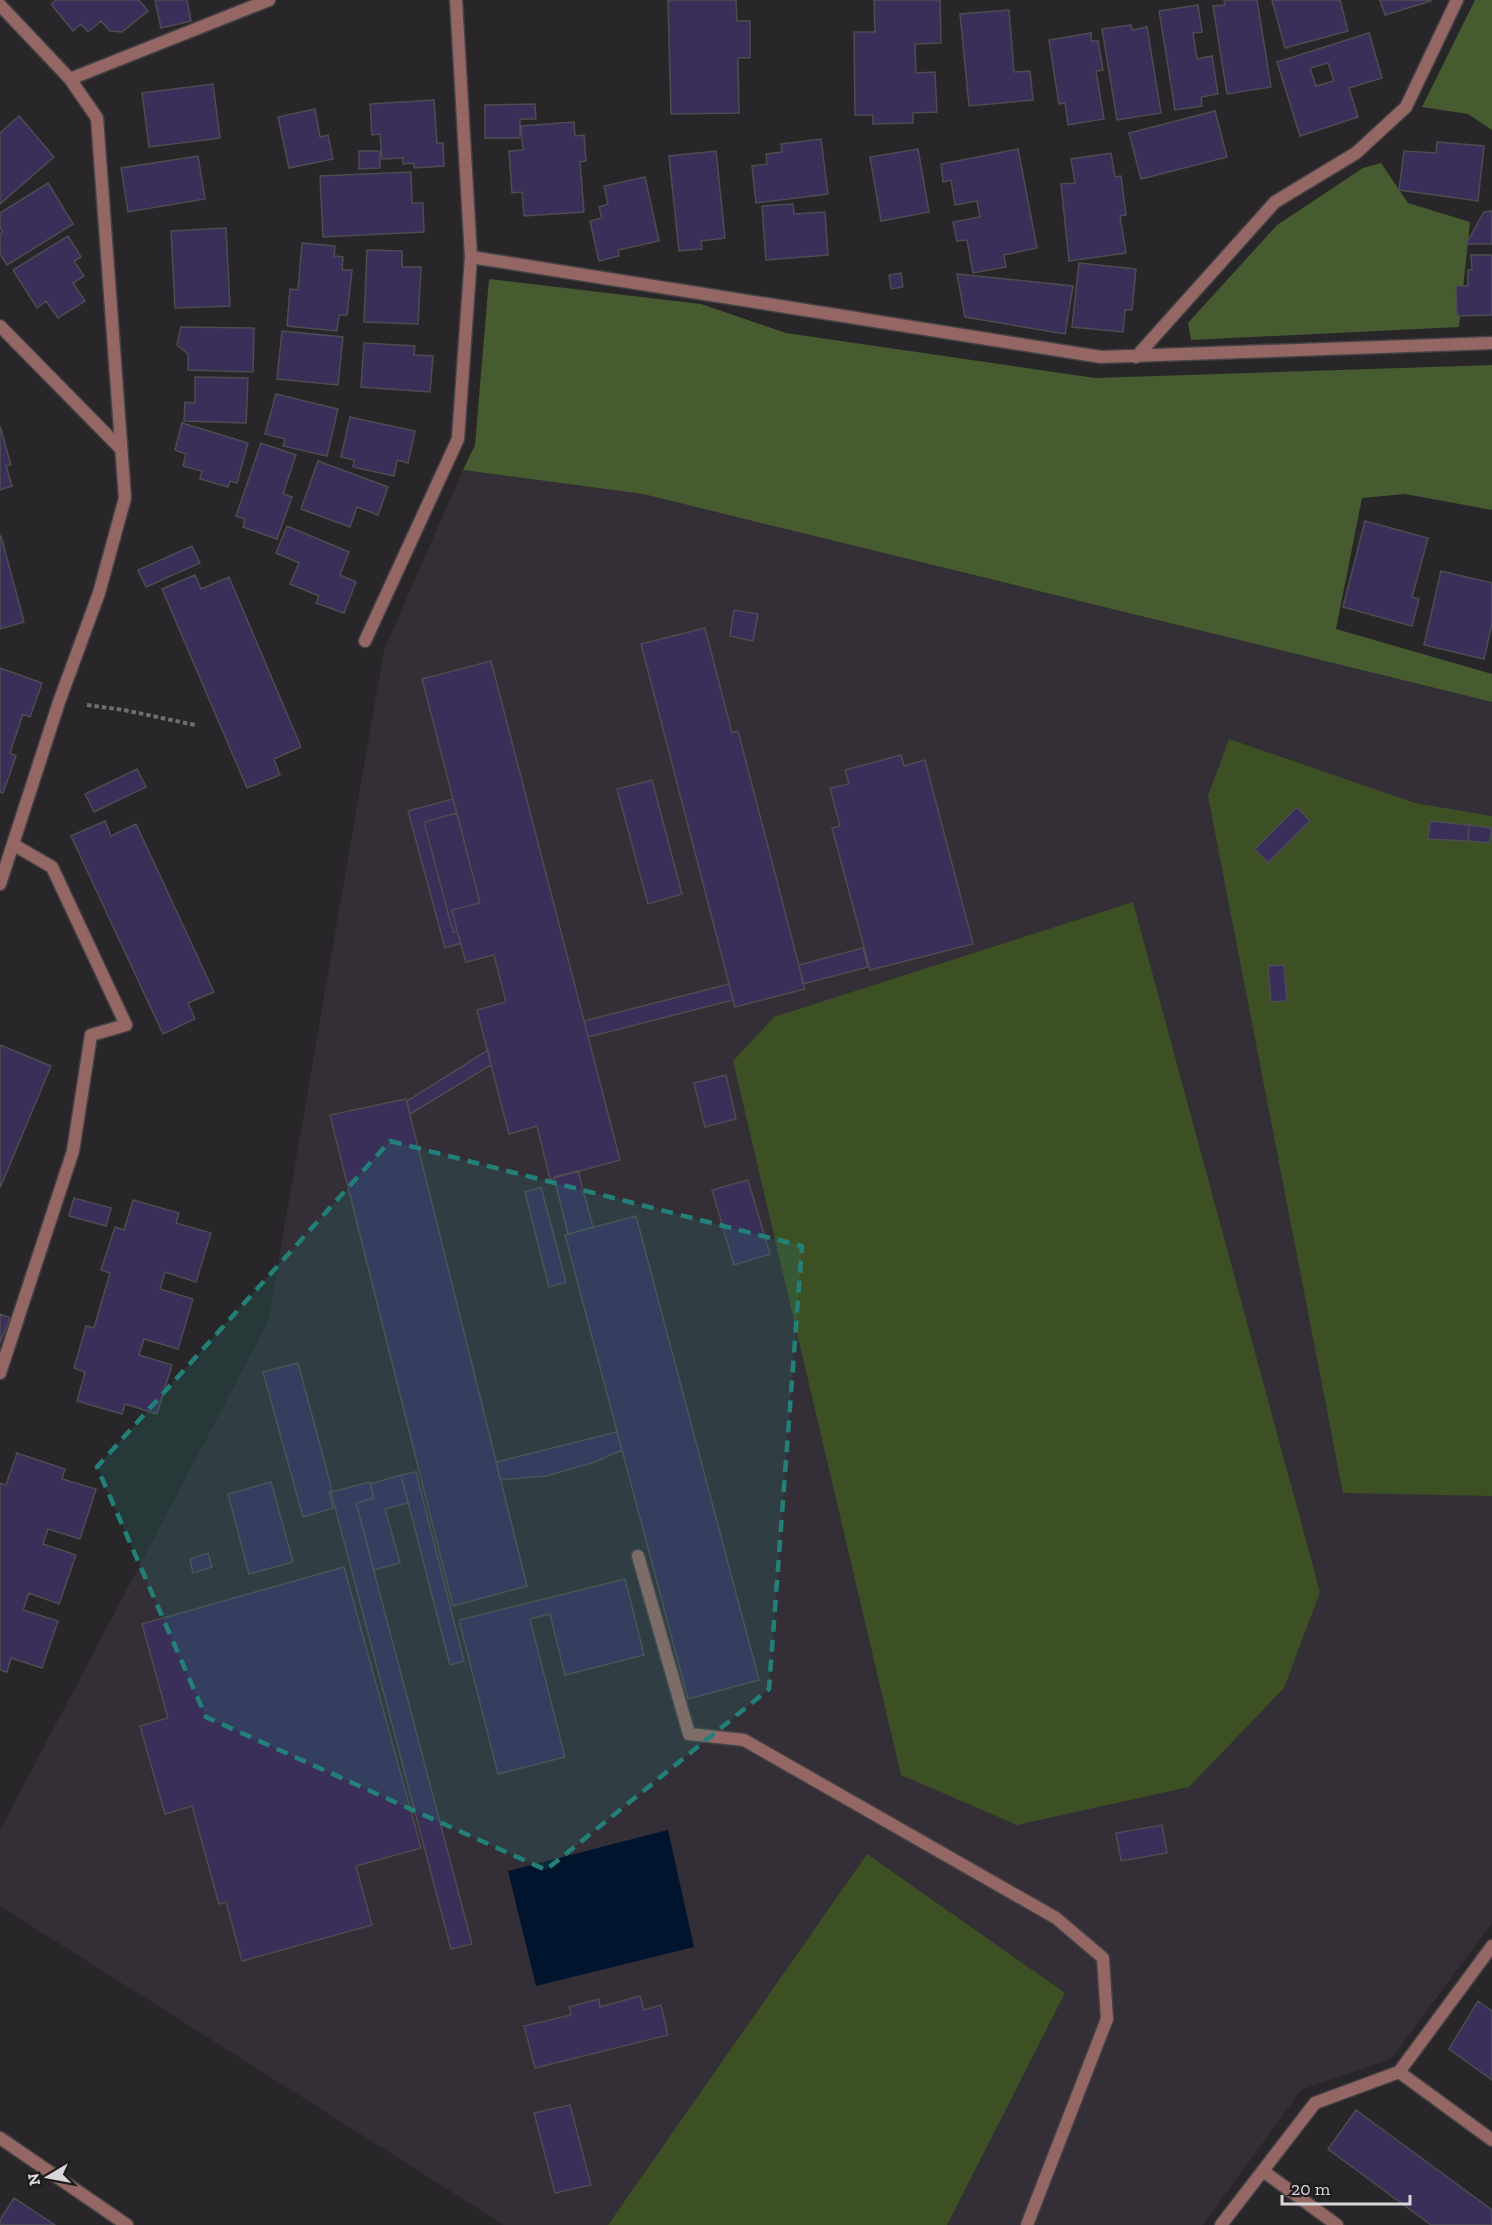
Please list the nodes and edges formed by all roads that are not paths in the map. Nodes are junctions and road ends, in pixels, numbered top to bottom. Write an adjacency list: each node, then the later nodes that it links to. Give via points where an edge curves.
1 (269, 0): 5 (street)
2 (456, 0): 6 (street)
3 (1457, 0): 9 (street, via 1406,107 1356,153 1275,202)
4 (0, 5): 5 (street)
5 (70, 80): 10 (street, via 97,118)
6 (471, 257): 9 (street, via 1101,357); 11 (street, via 458,439)
7 (0, 326): 10 (street)
8 (1492, 343): 9 (street)
9 (1136, 357)
10 (120, 448): 12 (street, via 125,498 99,593 59,702)
11 (365, 641)
12 (14, 845): 13 (street); 14 (street, via 52,867 126,1025 91,1035 73,1151)
13 (0, 884)
14 (0, 1372)
15 (638, 1556): 22 (street, via 689,1734 744,1740 1056,1918 1103,1958 1107,2019)
16 (1492, 1946): 17 (street)
17 (1399, 2072): 19 (street); 20 (street, via 1315,2103)
18 (0, 2138): 21 (street)
19 (1492, 2140)
20 (1263, 2171): 23 (street); 24 (street)
21 (127, 2225)
22 (1027, 2225)
23 (1221, 2225)
24 (1337, 2225)

